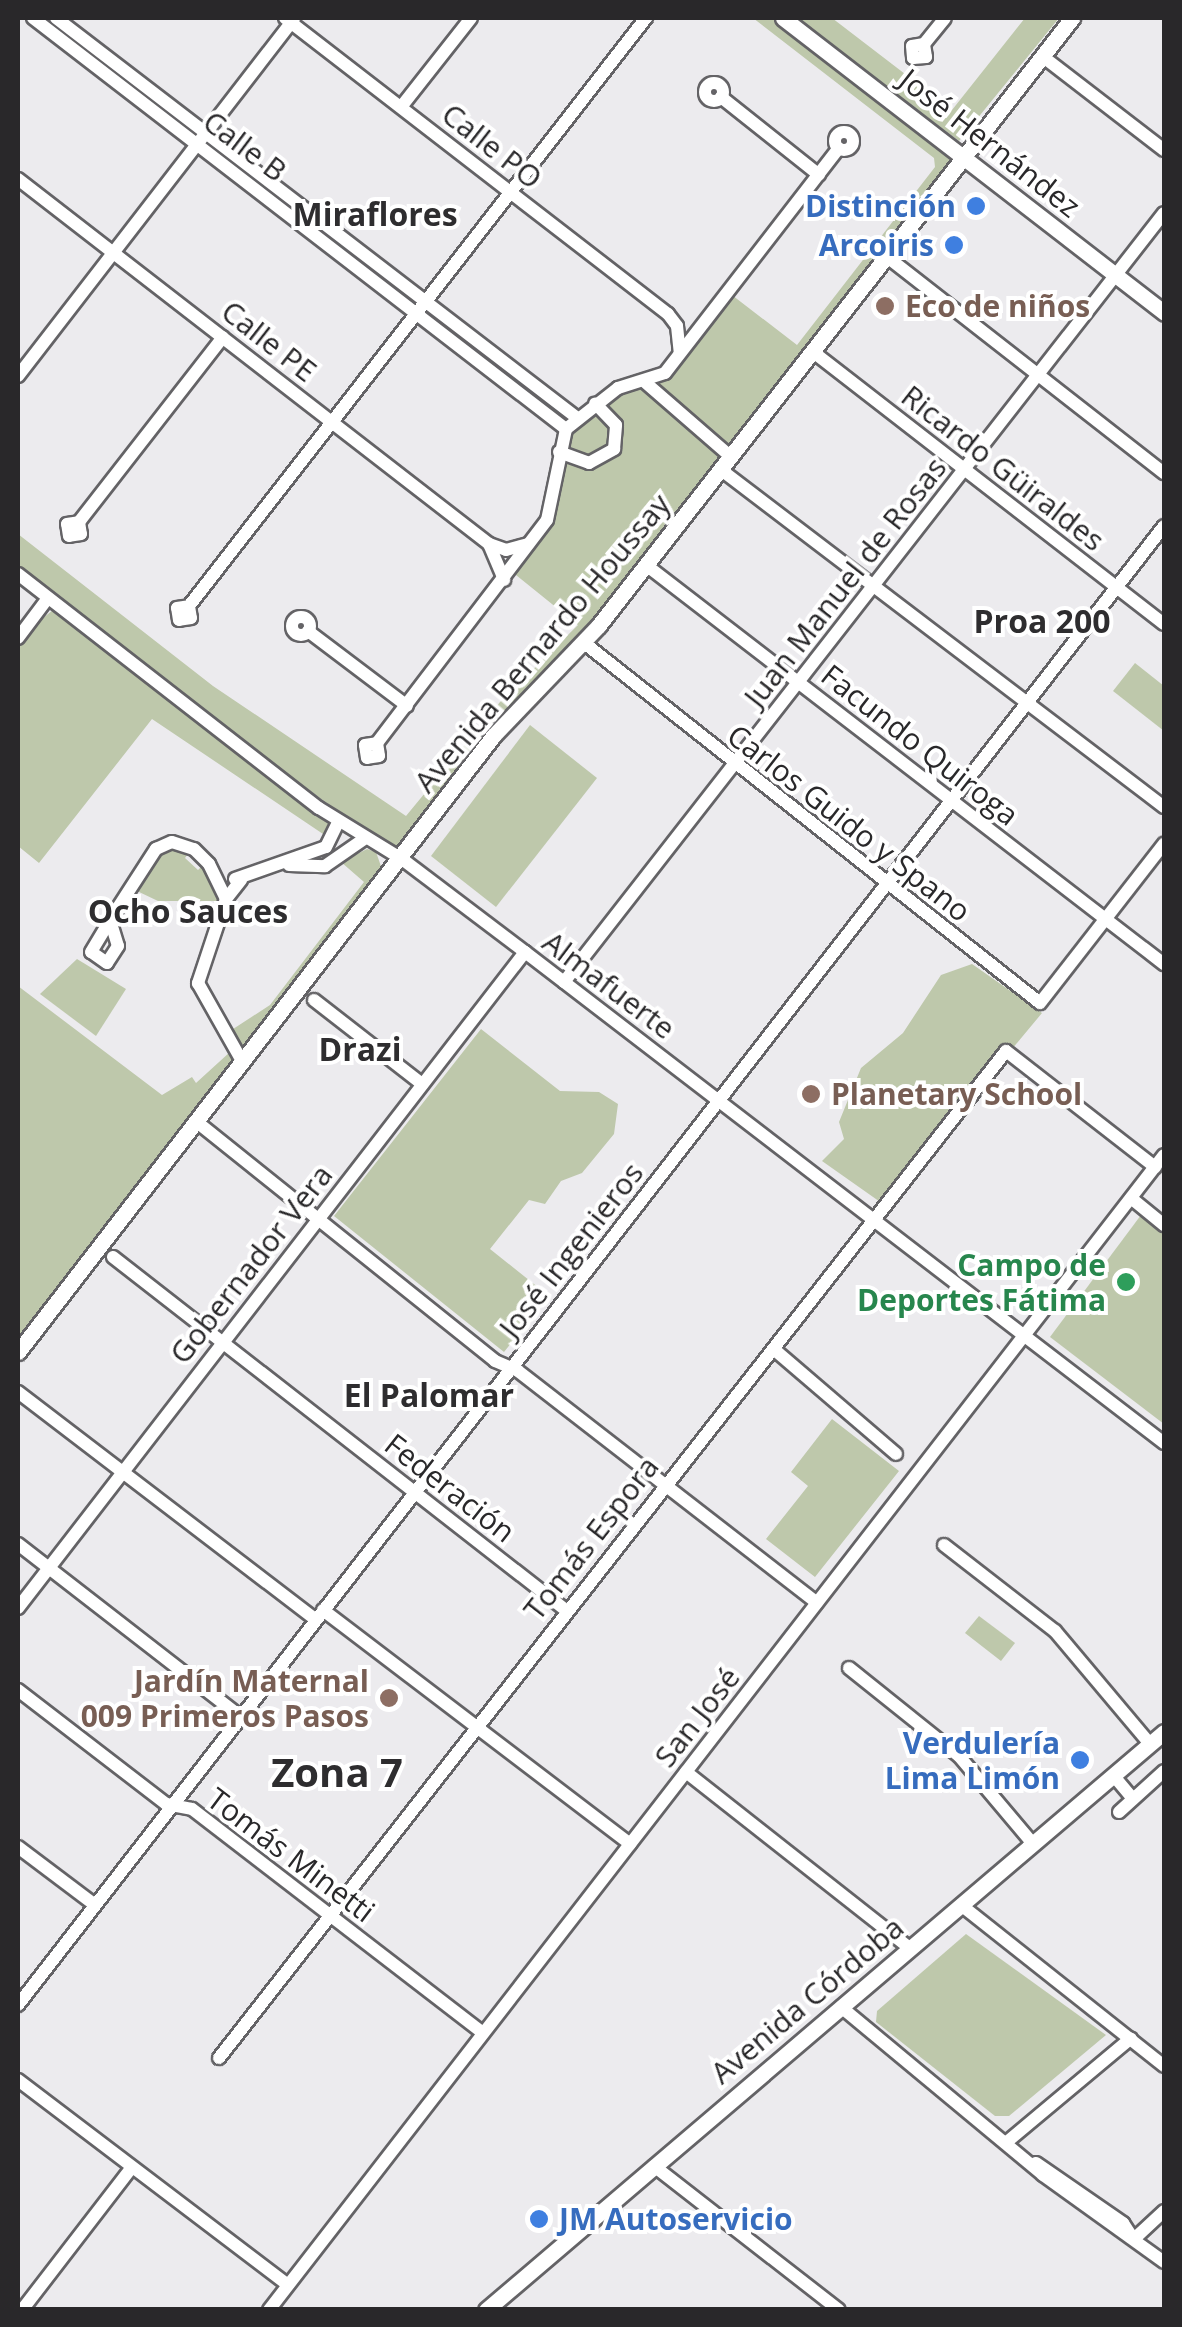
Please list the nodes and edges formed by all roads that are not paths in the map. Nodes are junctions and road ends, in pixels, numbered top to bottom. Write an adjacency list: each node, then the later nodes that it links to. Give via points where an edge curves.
1 (33, 18): 13 (street, Calle B)
2 (56, 18): 13 (street, Calle B)
3 (471, 18): 12 (street)
4 (646, 18): 19 (street)
5 (783, 18): 16 (main road, José Hernández)
6 (945, 18): 9 (street)
7 (1072, 18): 10 (main road, Avenida Bernardo Houssay)
8 (291, 19): 12 (street, Calle PO); 13 (street)
9 (924, 44)
10 (1042, 56): 15 (street); 16 (main road, Avenida Bernardo Houssay)
11 (721, 97): 17 (street)
12 (401, 107): 19 (street, Calle PO)
13 (203, 136): 21 (street); 24 (street, Calle B)
14 (839, 148): 17 (street)
15 (1164, 150)
16 (963, 157): 22 (main road, Avenida Bernardo Houssay); 23 (main road, José Hernández)
17 (819, 174): 25 (street)
18 (18, 178): 21 (street, Calle PE)
19 (511, 192): 24 (street); 27 (street, Calle PO)
20 (1164, 213): 23 (street, Juan Manuel de Rosas)
21 (113, 252): 28 (street, Calle PE); 32 (street)
22 (886, 256): 29 (main road, Avenida Bernardo Houssay); 31 (street)
23 (1116, 275): 26 (main road, José Hernández); 31 (street, Juan Manuel de Rosas)
24 (421, 307): 35 (street, Calle B); 36 (street); 37 (street, Calle B)
25 (712, 312): 27 (street, via 684,320); 30 (street)
26 (1164, 313)
27 (668, 314): 30 (street, via 677,326)
28 (222, 337): 36 (street, Calle PE); 42 (street)
29 (812, 351): 39 (main road, Avenida Bernardo Houssay); 40 (street, Ricardo Güiraldes)
30 (680, 353): 33 (street)
31 (1038, 375): 40 (street, Juan Manuel de Rosas); 41 (street)
32 (18, 376)
33 (646, 383): 34 (street, via 618,388); 39 (street)
34 (595, 403): 35 (street); 38 (street, via 616,425 614,450 590,463)
35 (576, 417): 37 (street)
36 (332, 422): 45 (street, Calle PE); 52 (street)
37 (566, 429): 38 (street)
38 (559, 452): 44 (street, via 547,520)
39 (725, 462): 46 (main road, Avenida Bernardo Houssay); 49 (street)
40 (964, 469): 49 (street, Juan Manuel de Rosas); 50 (street, Ricardo Güiraldes)
41 (1164, 474)
42 (79, 522)
43 (1164, 526): 50 (street, José Ingenieros)
44 (535, 540): 45 (street, via 519,550); 48 (street)
45 (489, 544): 48 (street, Calle PE)
46 (646, 564): 56 (main road, Avenida Bernardo Houssay); 57 (street, Facundo Quiroga)
47 (18, 574): 51 (street, Almafuerte)
48 (504, 580): 59 (street)
49 (874, 586): 57 (street, Juan Manuel de Rosas); 58 (street)
50 (1117, 587): 53 (street, Ricardo Güiraldes); 58 (street, José Ingenieros)
51 (48, 598): 55 (street); 64 (street, Almafuerte)
52 (189, 606)
53 (1164, 624)
54 (308, 631): 59 (street)
55 (18, 638)
56 (583, 642): 61 (street, Carlos Guido y Spano); 68 (main road, Avenida Bernardo Houssay, via 516,709)
57 (798, 682): 61 (street, Juan Manuel de Rosas); 62 (street, Facundo Quiroga)
58 (1027, 703): 62 (street, José Ingenieros); 63 (street)
59 (406, 706): 60 (street)
60 (377, 743)
61 (733, 766): 71 (street, Carlos Guido y Spano); 77 (street, Juan Manuel de Rosas)
62 (952, 800): 71 (street, José Ingenieros); 73 (street, Facundo Quiroga)
63 (1164, 807)
64 (338, 822): 65 (street, Almafuerte); 67 (street)
65 (364, 839): 67 (street); 68 (street, Almafuerte)
66 (1164, 844): 73 (street)
67 (336, 846): 70 (street, via 325,866 289,865)
68 (402, 859): 75 (street, Almafuerte); 79 (main road, Avenida Bernardo Houssay)
69 (218, 874): 70 (street); 72 (street); 74 (street, via 182,843 161,846)
70 (241, 880): 72 (street)
71 (886, 884): 73 (street, Carlos Guido y Spano, via 1040,1003); 81 (street, José Ingenieros)
72 (226, 899): 79 (street, via 198,983)
73 (1106, 919): 76 (street, Facundo Quiroga)
74 (110, 920)
75 (524, 952): 77 (street, Almafuerte); 80 (street, Gobernador Vera)
76 (1164, 964)
77 (564, 982): 81 (street, Almafuerte)
78 (314, 1000): 80 (street)
79 (243, 1063): 82 (main road, Avenida Bernardo Houssay)
80 (422, 1084): 86 (street, Gobernador Vera)
81 (719, 1100): 87 (street, Almafuerte); 94 (street, José Ingenieros)
82 (197, 1122): 86 (street); 92 (main road, Avenida Bernardo Houssay)
83 (1164, 1155): 84 (street, San José)
84 (1155, 1167): 85 (street, San José); 87 (street, Tomás Espora, via 1006,1050)
85 (1131, 1198): 88 (street); 90 (street, San José)
86 (316, 1220): 91 (street, Gobernador Vera); 94 (street)
87 (876, 1221): 90 (street, Almafuerte); 93 (street, Tomás Espora)
88 (1164, 1224)
89 (114, 1257): 91 (street, Federación)
90 (1025, 1336): 96 (street, Almafuerte); 104 (street, San José)
91 (222, 1342): 98 (street, Gobernador Vera); 100 (street, Federación)
92 (18, 1352)
93 (776, 1352): 97 (street); 99 (street, Tomás Espora)
94 (512, 1368): 99 (street); 100 (street, José Ingenieros)
95 (18, 1392): 98 (street)
96 (1164, 1443)
97 (896, 1454)
98 (122, 1472): 103 (street, Gobernador Vera); 107 (street)
99 (664, 1484): 104 (street); 106 (street, Tomás Espora)
100 (415, 1492): 106 (street, Federación); 107 (street, José Ingenieros)
101 (18, 1544): 103 (street)
102 (944, 1545): 113 (street, via 1055,1631)
103 (48, 1568): 105 (street, Gobernador Vera); 110 (street)
104 (817, 1603): 115 (street, San José)
105 (18, 1608)
106 (567, 1610): 111 (street, Tomás Espora)
107 (320, 1615): 110 (street, José Ingenieros); 111 (street)
108 (849, 1668): 121 (street, via 958,1756)
109 (18, 1690): 118 (street, Tomás Minetti, via 166,1804)
110 (240, 1717): 118 (street, José Ingenieros)
111 (477, 1727): 120 (street); 125 (street, Tomás Espora)
112 (1164, 1732): 113 (main road, Avenida Córdoba)
113 (1150, 1744): 116 (main road, Avenida Córdoba)
114 (1164, 1771): 117 (street)
115 (686, 1772): 120 (street, San José); 126 (street)
116 (1113, 1775): 117 (street); 121 (main road, Avenida Córdoba)
117 (1133, 1799): 119 (street)
118 (174, 1802): 123 (street, José Ingenieros); 125 (street, Tomás Minetti)
119 (1119, 1812)
120 (630, 1844): 129 (street, San José)
121 (1033, 1844): 124 (main road, Avenida Córdoba)
122 (18, 1847): 123 (street)
123 (95, 1905): 127 (street, José Ingenieros)
124 (961, 1905): 126 (main road, Avenida Córdoba); 130 (street)
125 (330, 1916): 129 (street, Tomás Minetti); 131 (street, Tomás Espora)
126 (910, 1948): 128 (main road, Avenida Córdoba)
127 (18, 2005)
128 (841, 2007): 134 (street); 135 (main road, Avenida Córdoba)
129 (483, 2033): 140 (street, San José)
130 (1130, 2038): 132 (street); 134 (street)
131 (219, 2058)
132 (1164, 2066)
133 (18, 2080): 136 (street)
134 (1008, 2141): 138 (street, via 1108,2212)
135 (654, 2166): 143 (main road, Avenida Córdoba); 144 (street)
136 (132, 2167): 140 (street); 141 (street)
137 (1164, 2211): 138 (street)
138 (1134, 2239): 139 (street)
139 (1164, 2262)
140 (288, 2285): 142 (street, San José)
141 (22, 2310)
142 (269, 2310)
143 (486, 2310)
144 (839, 2310)

